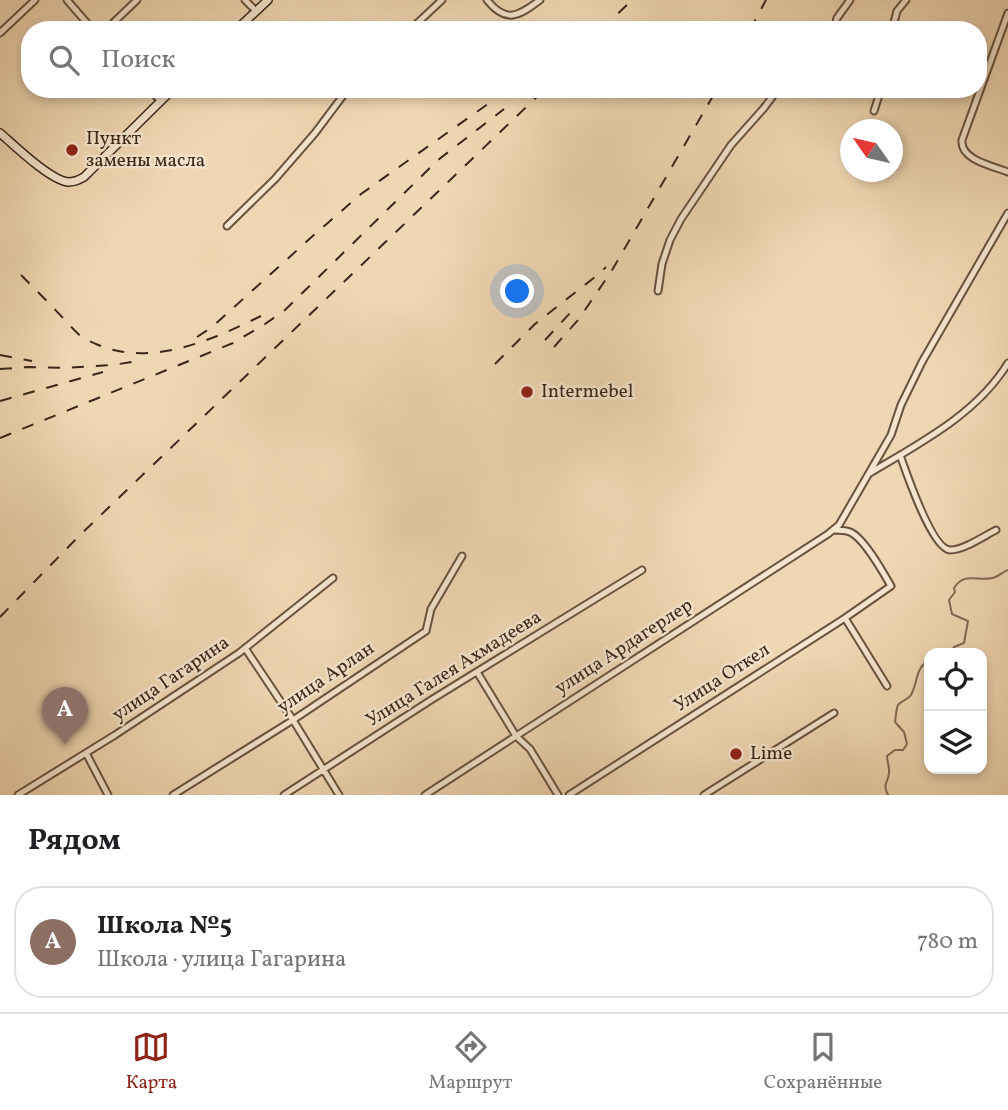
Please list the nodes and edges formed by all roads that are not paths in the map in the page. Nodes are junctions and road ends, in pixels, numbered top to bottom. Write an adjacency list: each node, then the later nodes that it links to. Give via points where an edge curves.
1 (36, 0): 19 (street)
2 (67, 0): 13 (street)
3 (137, 0): 14 (street)
4 (245, 0): 11 (street)
5 (268, 0): 11 (main road)
6 (442, 0): 16 (street)
7 (486, 0): 8 (street, via 511,16)
8 (540, 0)
9 (850, 0): 17 (street)
10 (906, 0): 18 (street)
11 (256, 11): 15 (main road)
12 (1008, 13): 20 (street)
13 (85, 21)
14 (115, 21)
15 (245, 21)
16 (420, 21)
17 (836, 21)
18 (894, 21)
19 (0, 33)
20 (987, 71)
21 (158, 98): 27 (street)
22 (164, 98): 27 (main road)
23 (341, 98): 32 (street, via 275,179)
24 (772, 98): 33 (street, via 731,145 681,219 662,264)
25 (878, 98): 28 (street)
26 (977, 98): 30 (street, via 961,147 975,159)
27 (161, 101): 29 (main road, via 84,177 71,182 57,179)
28 (874, 111)
29 (0, 134)
30 (1008, 172)
31 (1008, 213): 36 (street, улица Ардагерлер, via 910,385 891,435)
32 (227, 226)
33 (657, 291)
34 (1008, 363): 35 (street, via 993,386 970,407)
35 (900, 455): 36 (street); 38 (street, via 920,510 942,546 949,550 961,547)
36 (868, 474): 37 (street, улица Ардагерлер)
37 (833, 530): 42 (street, Улица Откел, via 855,535 891,586); 48 (street, улица Ардагерлер)
38 (996, 530)
39 (462, 556): 47 (street, улица Арлан, via 431,609 426,631)
40 (642, 570): 44 (street, Улица Галея Ахмадеева)
41 (333, 578): 43 (street, улица Гагарина)
42 (845, 618): 45 (street); 58 (street, Улица Откел)
43 (245, 648): 47 (street); 49 (street, улица Гагарина)
44 (477, 672): 48 (street); 50 (street, Улица Галея Ахмадеева)
45 (887, 686)
46 (834, 713): 59 (street)
47 (293, 720): 50 (street); 53 (street, улица Арлан)
48 (516, 736): 56 (street, улица Ардагерлер); 57 (street, via 530,749)
49 (86, 753): 51 (street, улица Гагарина); 52 (street)
50 (323, 770): 54 (street, Улица Галея Ахмадеева); 55 (street)
51 (18, 795)
52 (108, 795)
53 (173, 795)
54 (284, 795)
55 (339, 795)
56 (425, 795)
57 (558, 795)
58 (569, 795)
59 (704, 795)

